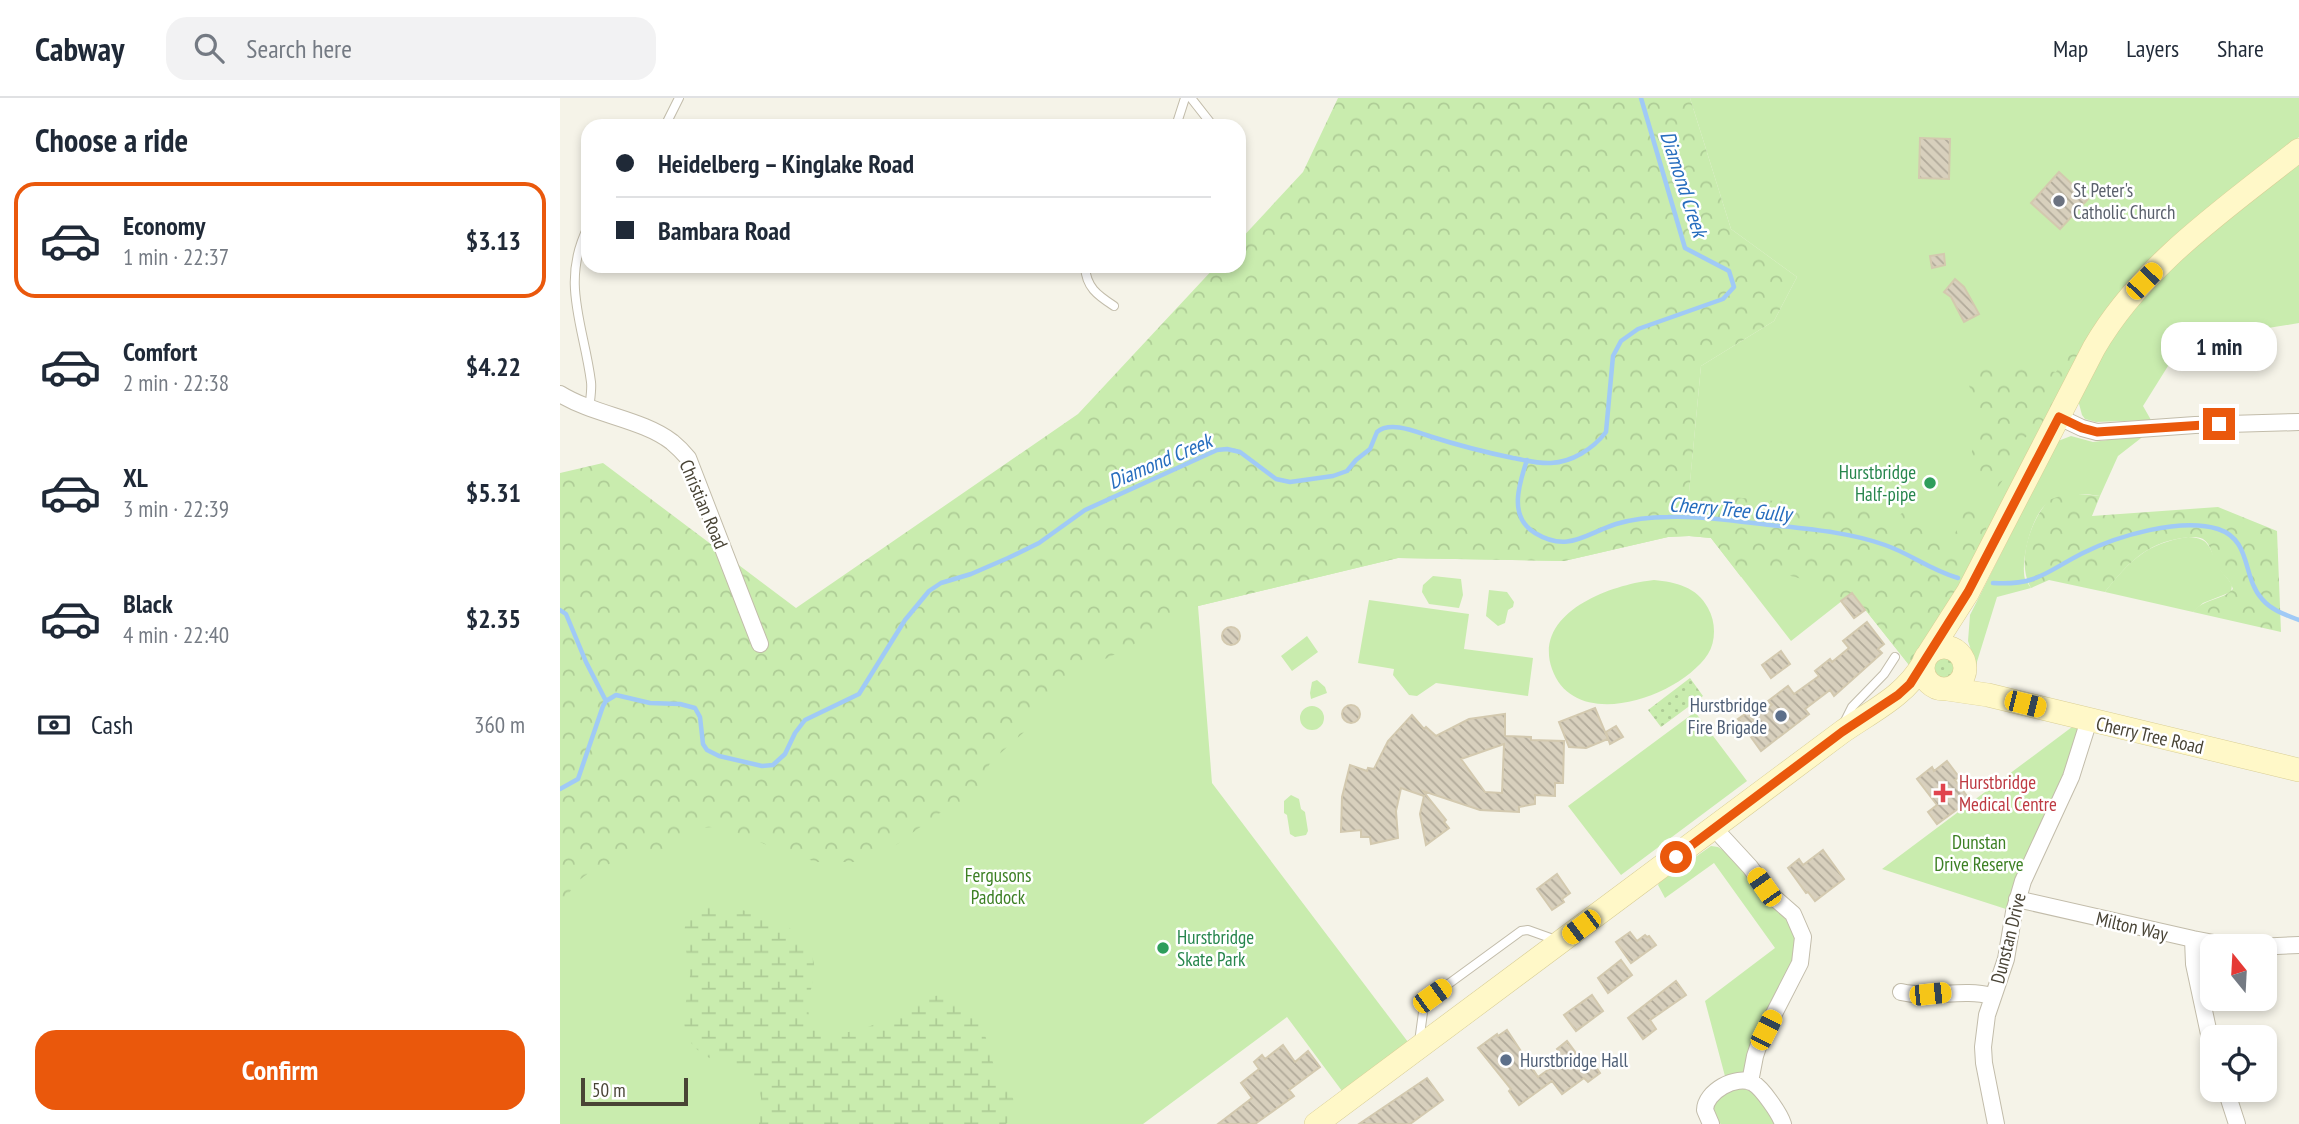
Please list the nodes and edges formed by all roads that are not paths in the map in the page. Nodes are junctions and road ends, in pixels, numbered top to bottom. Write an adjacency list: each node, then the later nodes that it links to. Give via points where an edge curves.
1 (679, 98): 4 (lane)
2 (1185, 98): 5 (lane)
3 (1191, 98): 6 (lane)
4 (668, 119)
5 (1178, 119)
6 (1208, 119)
7 (2299, 150): 13 (main road, via 2183,243 2132,294 2112,318)
8 (581, 237): 12 (lane, via 568,283 570,308 592,384)
9 (1086, 273): 10 (lane, via 1088,284)
10 (1114, 306)
11 (560, 394): 12 (street, Christian Road)
12 (589, 409): 16 (street, Christian Road, via 650,430 688,457)
13 (2059, 417): 14 (street, via 2097,432); 15 (main road)
14 (2299, 422)
15 (1968, 592): 18 (main road); 19 (main road, via 1962,620)
16 (760, 644)
17 (1895, 657): 24 (lane, via 1852,707)
18 (1926, 659): 19 (main road, via 1934,649 1947,647); 20 (main road, via 1923,671 1928,682); 22 (main road, via 1904,690)
19 (1963, 659): 20 (main road, via 1961,679); 21 (main road, Cherry Tree Road)
20 (1945, 689): 21 (main road, Cherry Tree Road); 22 (main road)
21 (2002, 699): 23 (main road, Cherry Tree Road)
22 (1884, 704): 24 (main road)
23 (2089, 720): 25 (main road, Cherry Tree Road); 27 (street, Dunstan Drive, via 2071,777)
24 (1842, 732): 26 (main road)
25 (2299, 770)
26 (1714, 828): 30 (main road); 37 (street, via 1767,891 1793,914 1803,937 1800,963 1760,1041)
27 (2017, 899): 28 (street, Milton Way); 34 (street, Dunstan Drive, via 2006,959)
28 (2193, 939): 29 (street, Milton Way); 35 (street)
29 (2200, 940)
30 (1562, 942): 36 (main road); 36 (lane, via 1521,931 1432,996 1424,1005)
31 (2299, 945): 32 (street)
32 (2277, 946)
33 (1901, 992): 34 (street)
34 (1992, 996): 42 (street, Dunstan Drive, via 1983,1047)
35 (2207, 1025)
36 (1418, 1048): 39 (main road)
37 (1750, 1082): 40 (street, via 1730,1084 1709,1097 1704,1110); 41 (street)
38 (2230, 1102): 43 (street)
39 (1316, 1124)
40 (1711, 1124)
41 (1783, 1124)
42 (1996, 1124)
43 (2237, 1124)

